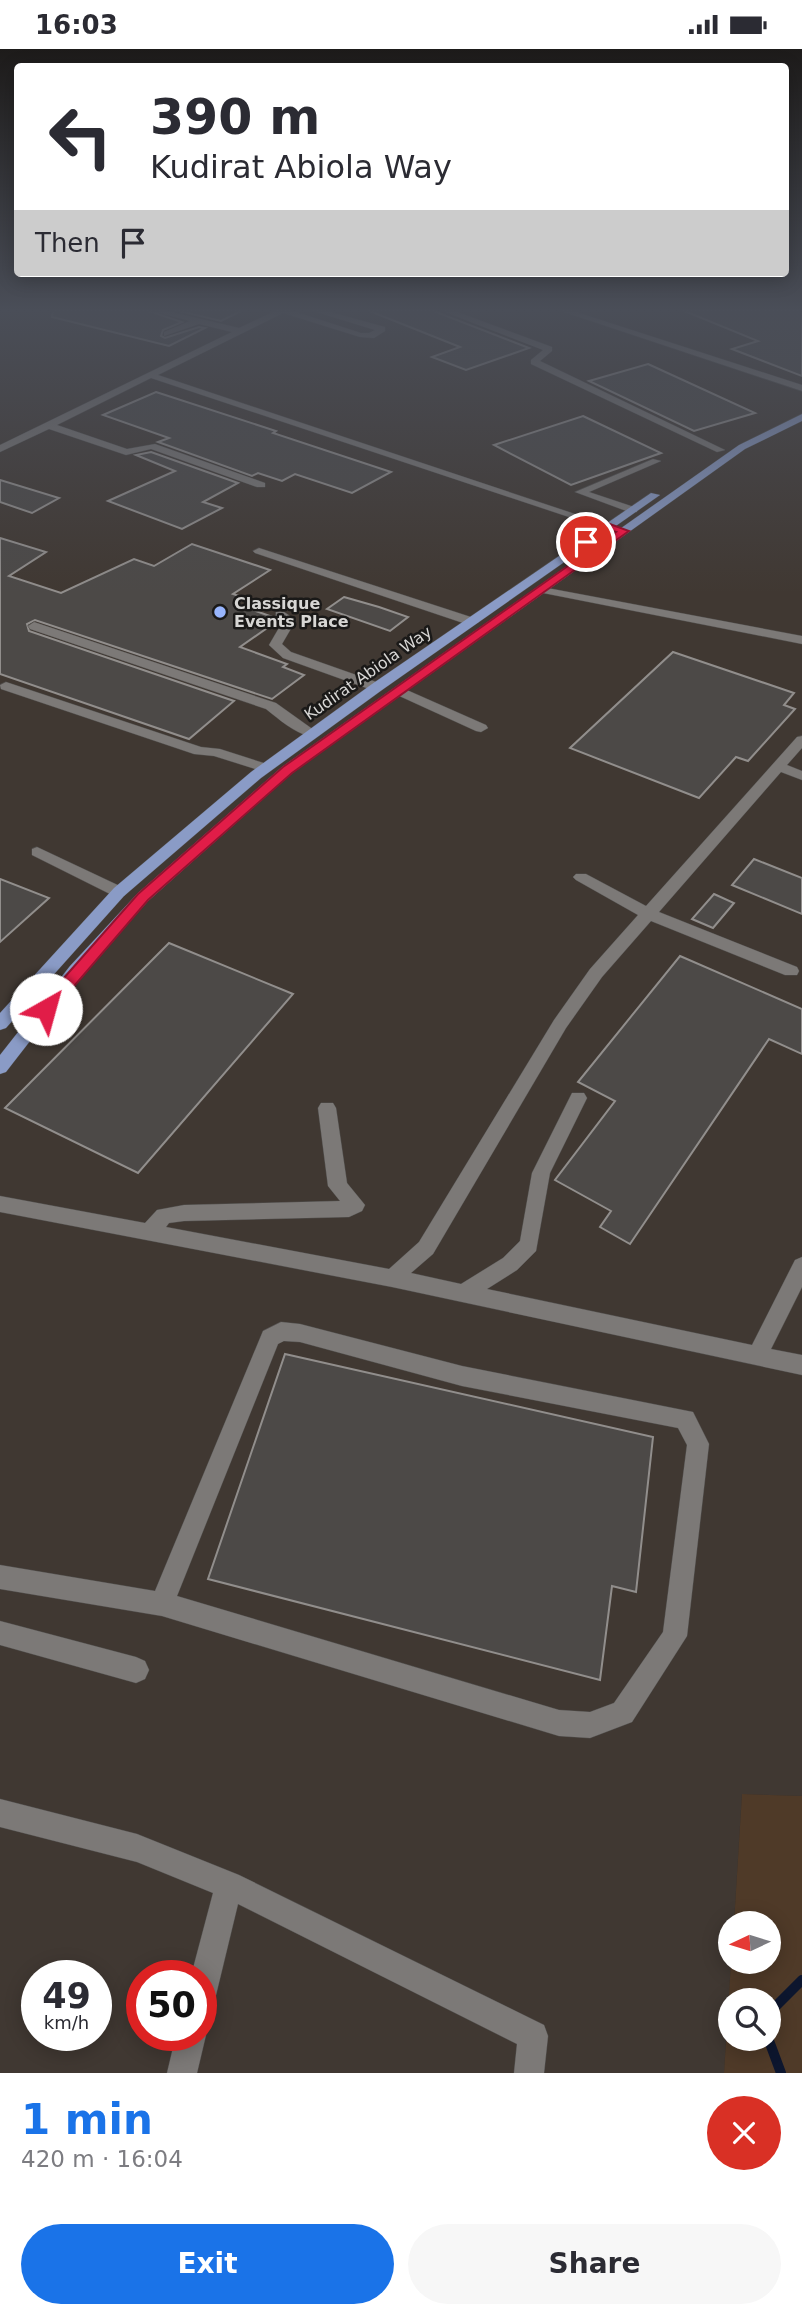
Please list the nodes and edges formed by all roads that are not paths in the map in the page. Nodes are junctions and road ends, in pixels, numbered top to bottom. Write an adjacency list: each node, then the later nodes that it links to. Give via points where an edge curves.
1 (90, 404): 6 (street)
2 (238, 404): 12 (street)
3 (622, 404): 8 (street)
4 (802, 408): 8 (main road, Kudirat Abiola Way, via 757,426)
5 (802, 417): 13 (main road, Kudirat Abiola Way, via 742,447)
6 (48, 425): 7 (street); 10 (street, via 126,452 152,446)
7 (0, 449)
8 (720, 450): 11 (main road, Kudirat Abiola Way)
9 (656, 461): 11 (street, via 580,492)
10 (261, 485)
11 (634, 510): 12 (main road, Kudirat Abiola Way)
12 (607, 526): 13 (street); 17 (main road, Kudirat Abiola Way)
13 (624, 531): 15 (main road, Kudirat Abiola Way)
14 (259, 551): 17 (street)
15 (542, 590): 19 (street); 22 (main road, Kudirat Abiola Way)
16 (280, 615): 21 (street, via 289,620 275,645 287,655)
17 (473, 622): 21 (main road, Kudirat Abiola Way)
18 (34, 626): 24 (street, via 271,706)
19 (802, 640)
20 (6, 686): 27 (street, via 199,751)
21 (377, 687): 24 (main road, Kudirat Abiola Way)
22 (400, 691): 23 (street); 35 (main road, Kudirat Abiola Way, via 288,770 143,897 76,970)
23 (481, 728)
24 (311, 733): 27 (main road, Kudirat Abiola Way)
25 (802, 740): 26 (street)
26 (778, 766): 28 (street); 32 (street)
27 (265, 768): 31 (main road, Kudirat Abiola Way)
28 (802, 776)
29 (37, 852): 31 (street)
30 (581, 877): 32 (street)
31 (119, 892): 34 (main road, Kudirat Abiola Way)
32 (649, 914): 33 (street); 41 (street, via 596,973 560,1024 426,1248)
33 (791, 971)
34 (0, 1024)
35 (0, 1067)
36 (578, 1098): 42 (street, via 541,1173 529,1245 510,1264)
37 (327, 1108): 39 (street, via 338,1186 355,1205 349,1209 184,1213 164,1216)
38 (0, 1204): 39 (street)
39 (149, 1232): 41 (street)
40 (802, 1266): 43 (street)
41 (392, 1278): 42 (street)
42 (463, 1293): 43 (street)
43 (757, 1356): 44 (street)
44 (802, 1365)
45 (0, 1577): 46 (street)
46 (162, 1604): 46 (street, via 270,1338 281,1331 462,1376 675,1416 685,1419 698,1444 675,1636 624,1713 590,1725 559,1723)
47 (0, 1633): 48 (street)
48 (135, 1670)
49 (0, 1813): 50 (street, via 137,1848)
50 (229, 1885): 51 (street); 54 (street, via 533,2036)
51 (210, 1960)
52 (187, 2051): 53 (street)
53 (182, 2073)
54 (529, 2073)

